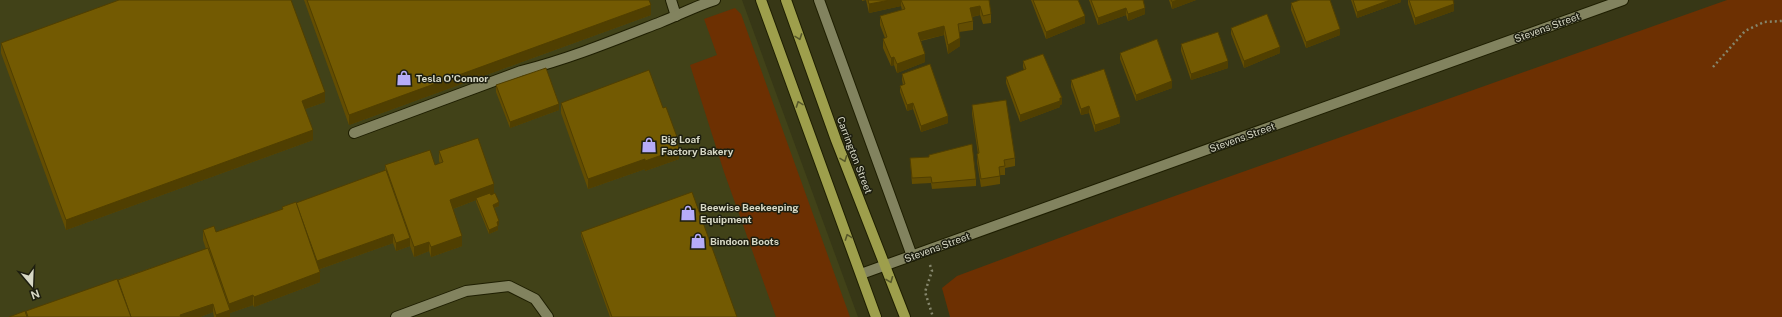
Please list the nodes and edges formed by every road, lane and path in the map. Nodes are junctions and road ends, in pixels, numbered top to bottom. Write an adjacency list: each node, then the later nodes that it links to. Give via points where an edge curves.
1 (671, 0): 7 (street)
2 (715, 0): 7 (street)
3 (761, 0): 16 (main road, one-way to 3)
4 (786, 0): 15 (main road, Carrington Street, one-way to 15)
5 (819, 0): 14 (street)
6 (1623, 0): 13 (street, Stevens Street)
7 (676, 16): 10 (street)
8 (1782, 22): 11 (path, via 1764,22 1745,31)
9 (604, 32): 10 (street)
10 (617, 39): 12 (street, via 549,64 521,71)
11 (1713, 67)
12 (354, 133)
13 (925, 251): 14 (street, Stevens Street); 21 (path, via 932,271 925,292)
14 (912, 256): 15 (street, Stevens Street)
15 (884, 266): 16 (street, Stevens Street); 20 (main road, Carrington Street, one-way to 20)
16 (861, 274): 19 (main road)
17 (396, 317): 18 (street, via 466,291 509,286 535,299)
18 (548, 317)
19 (876, 317)
20 (905, 317)
21 (933, 317)

